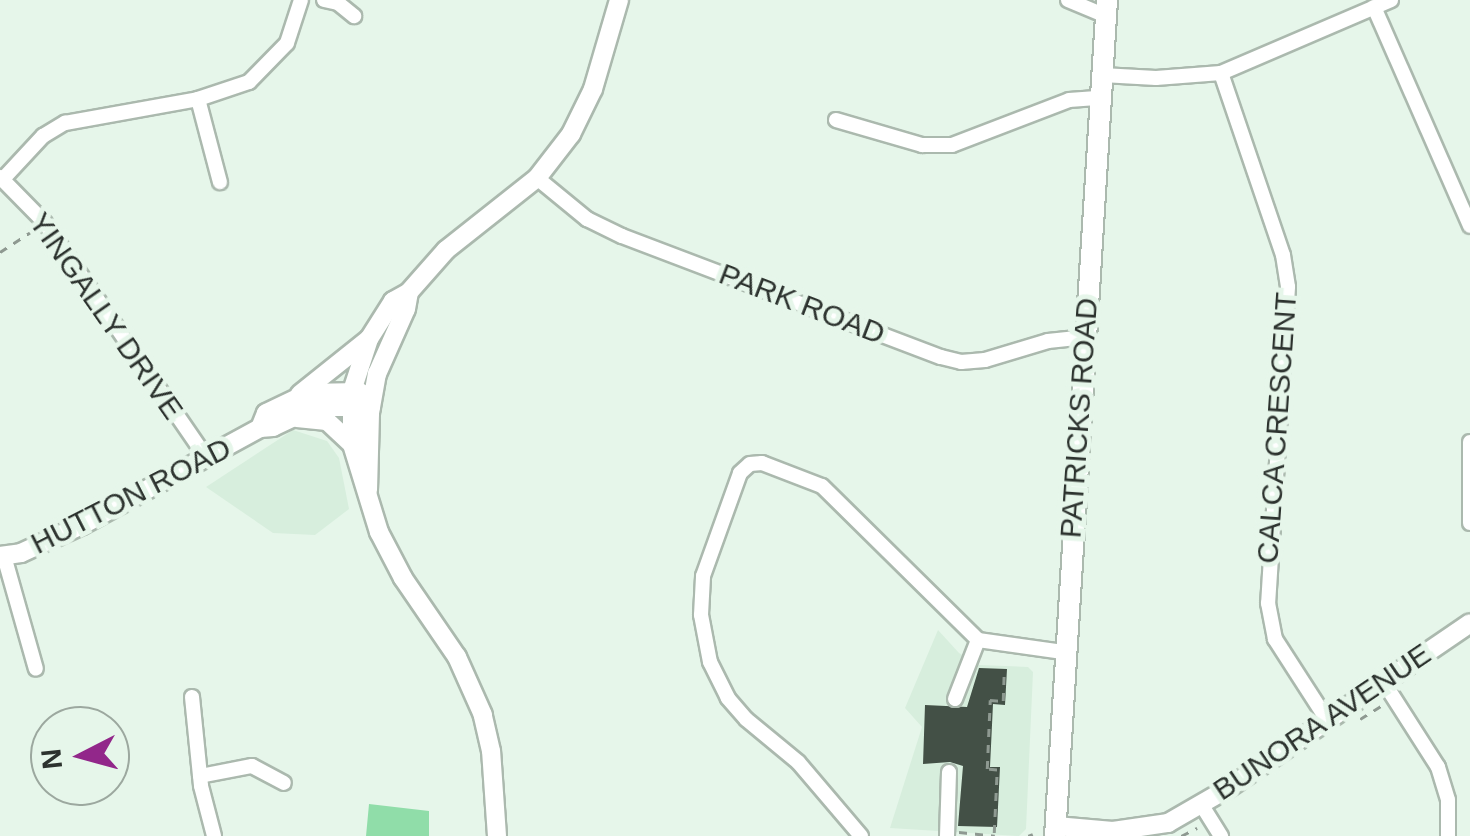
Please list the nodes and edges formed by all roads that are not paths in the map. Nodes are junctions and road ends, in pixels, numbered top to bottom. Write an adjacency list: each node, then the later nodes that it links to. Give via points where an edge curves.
1 (301, 0): 12 (street, via 287,44 272,62 249,82)
2 (324, 0): 8 (street)
3 (619, 0): 15 (street, via 584,112)
4 (1068, 0): 7 (street)
5 (1391, 0): 6 (street)
6 (1374, 7): 9 (street); 17 (street)
7 (1107, 8): 10 (main road, PATRICKS ROAD)
8 (354, 16)
9 (1222, 73): 10 (street); 39 (street, CALCA CRESCENT, via 1288,287 1268,604 1275,638)
10 (1102, 75): 11 (main road, PATRICKS ROAD)
11 (1100, 98): 13 (street, via 1069,100 952,145 922,145); 19 (main road, PATRICKS ROAD)
12 (198, 100): 14 (street, via 65,122); 16 (street)
13 (836, 120)
14 (2, 178): 28 (street, YINGALLY DRIVE, via 45,222)
15 (538, 178): 18 (street, via 446,250); 19 (street, PARK ROAD, via 587,219 622,236 941,357 985,360)
16 (220, 182)
17 (1470, 226)
18 (408, 292): 20 (street, via 392,301); 23 (street)
19 (1084, 337): 34 (main road, PATRICKS ROAD)
20 (370, 339): 21 (street); 22 (street)
21 (296, 398): 22 (street, HUTTON ROAD); 25 (street, HUTTON ROAD, via 266,413)
22 (352, 398): 23 (street, HUTTON ROAD); 24 (street, HUTTON ROAD); 27 (street)
23 (372, 400): 29 (street)
24 (290, 418): 25 (street, HUTTON ROAD); 27 (street, via 320,418)
25 (260, 428): 28 (street, HUTTON ROAD)
26 (1470, 442): 30 (street)
27 (352, 444): 29 (street)
28 (207, 459): 31 (street, HUTTON ROAD, via 82,525)
29 (368, 490): 47 (street, via 388,551 457,657 483,716)
30 (1470, 523)
31 (2, 556): 35 (street)
32 (1470, 624): 36 (street, BUNORA AVENUE)
33 (978, 640): 34 (street); 38 (street); 48 (street, via 822,486 762,462 740,473 703,576 700,615 710,662 746,719 798,762)
34 (1064, 652): 44 (main road, PATRICKS ROAD)
35 (36, 669)
36 (1383, 681): 39 (street, BUNORA AVENUE); 50 (street, via 1438,767 1448,800)
37 (192, 697): 41 (street)
38 (955, 699)
39 (1326, 718): 43 (street, BUNORA AVENUE)
40 (950, 772): 45 (street)
41 (200, 776): 42 (street, via 252,766); 46 (street)
42 (284, 784)
43 (1201, 804): 44 (street, BUNORA AVENUE, via 1144,829); 49 (street)
44 (1056, 831)
45 (952, 834)
46 (214, 836)
47 (497, 836)
48 (861, 836)
49 (1221, 836)
50 (1448, 836)

